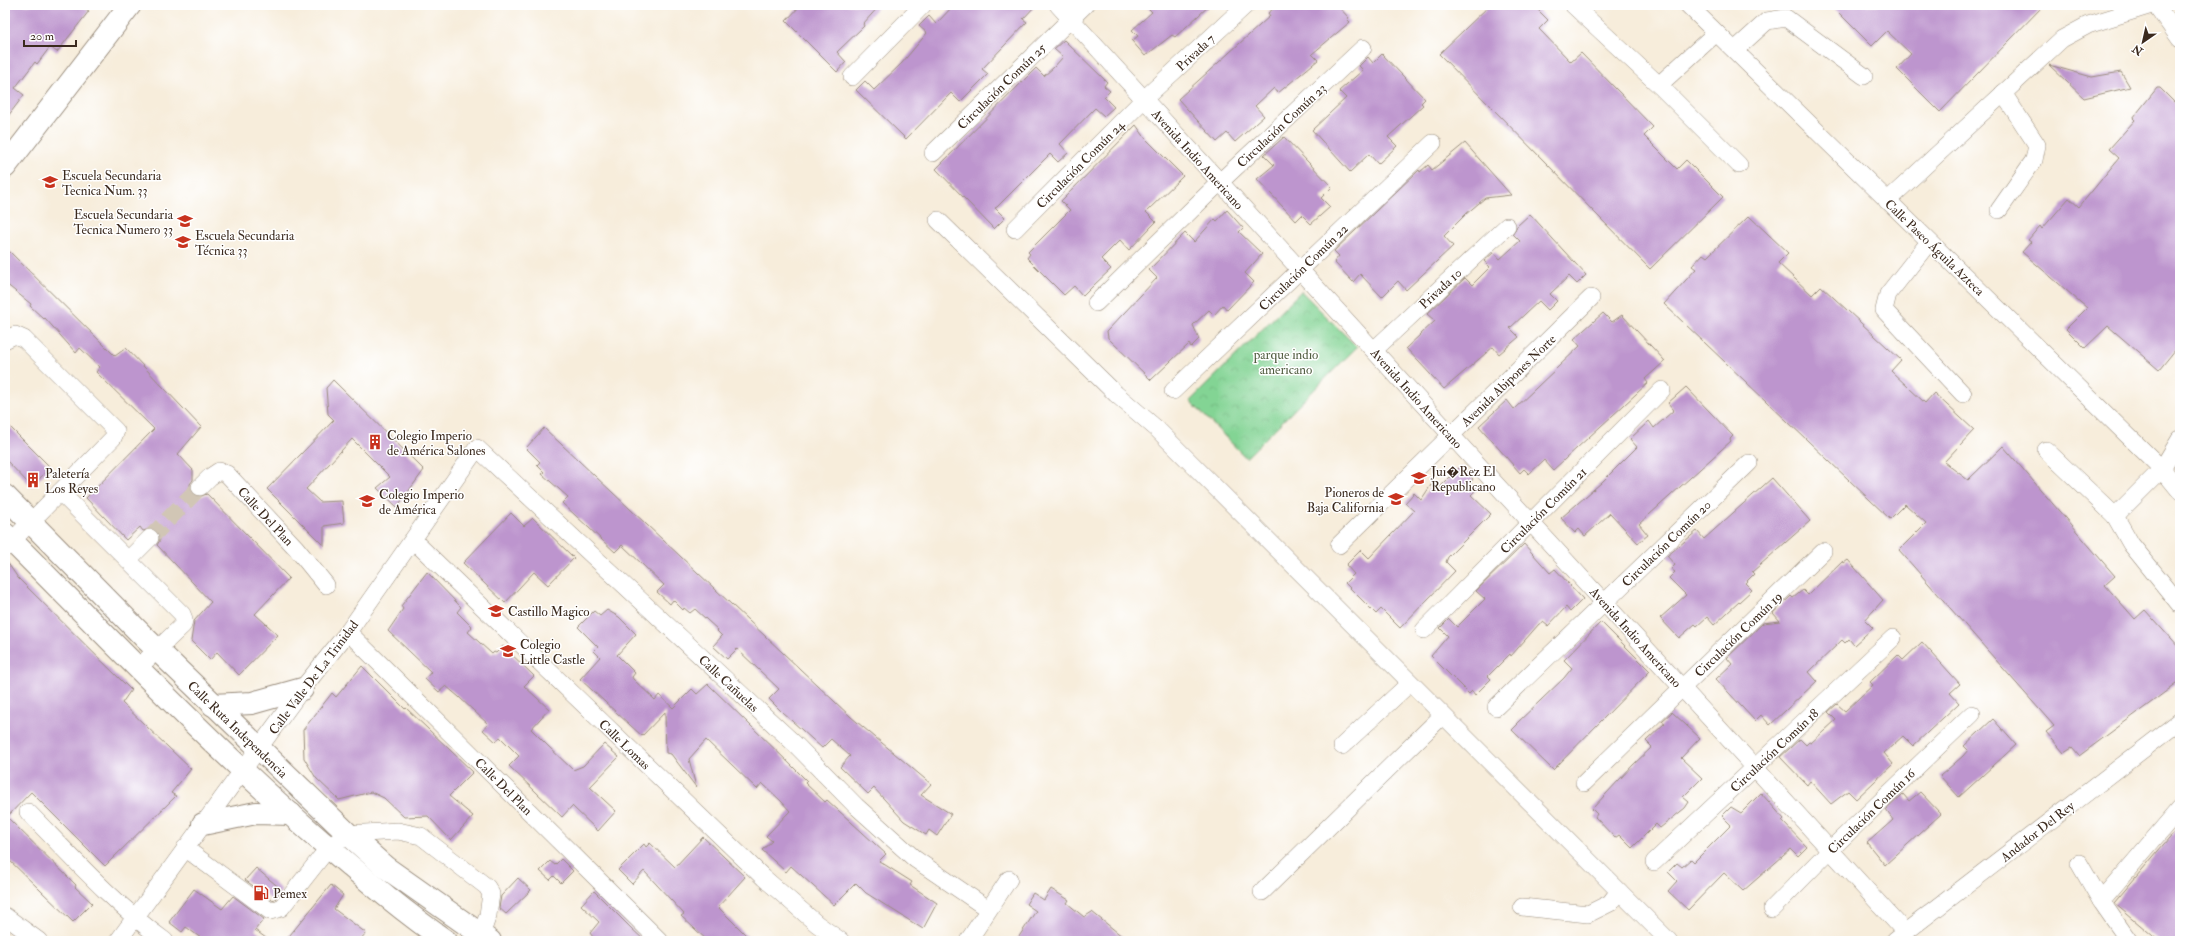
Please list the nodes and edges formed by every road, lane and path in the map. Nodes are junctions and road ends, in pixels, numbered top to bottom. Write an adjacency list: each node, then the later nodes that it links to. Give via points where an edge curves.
1 (130, 5): 23 (main road)
2 (923, 5): 16 (street)
3 (1058, 5): 10 (street, Avenida Indio Americano)
4 (1085, 5): 10 (street, Circulación Común 25)
5 (1246, 5): 19 (street, Privada 7)
6 (1573, 5): 17 (street)
7 (1688, 5): 11 (street, Calle Paseo Águila Azteca)
8 (2152, 5): 18 (street, via 2088,25 2062,39)
9 (2156, 5): 12 (street)
10 (1070, 18): 19 (street, Avenida Indio Americano); 21 (street, Circulación Común 25)
11 (1716, 33): 14 (street, Calle Paseo Águila Azteca); 17 (street)
12 (2180, 39)
13 (1363, 48): 24 (street, Circulación Común 23)
14 (1735, 50): 15 (street, via 1767,21 1786,18); 25 (street, Calle Paseo Águila Azteca)
15 (1864, 76)
16 (852, 77)
17 (1659, 85): 22 (street)
18 (2003, 93): 25 (street); 26 (street, via 2037,145 2034,160)
19 (1144, 99): 24 (street, Avenida Indio Americano); 29 (street, Circulación Común 24)
20 (1433, 143): 31 (street, Circulación Común 22)
21 (933, 153)
22 (1740, 165)
23 (5, 167)
24 (1220, 182): 31 (street, Avenida Indio Americano); 33 (street, Circulación Común 23)
25 (1887, 201): 30 (street, Calle Paseo Águila Azteca)
26 (1999, 210)
27 (938, 220): 66 (street, via 1116,394 1157,430)
28 (1507, 226): 35 (street, Privada 10)
29 (1015, 229)
30 (1929, 242): 38 (street, via 1888,294 1884,310); 44 (street, Calle Paseo Águila Azteca)
31 (1300, 270): 35 (street, Avenida Indio Americano); 37 (street, Circulación Común 22)
32 (1591, 298): 39 (street, Avenida Abipones Norte)
33 (1096, 303)
34 (5, 340): 47 (street, via 15,335 24,339 115,428 113,438)
35 (1374, 350): 39 (street, Avenida Indio Americano)
36 (1662, 390): 51 (street, Circulación Común 21)
37 (1173, 391)
38 (1963, 394)
39 (1451, 435): 51 (street, Avenida Indio Americano); 55 (street, Avenida Abipones Norte)
40 (2180, 439): 44 (street)
41 (477, 448): 53 (street, Calle Valle De La Trinidad); 94 (street, Calle Cañuelas, via 786,735 856,806 909,854)
42 (2046, 450): 49 (street)
43 (1750, 463): 59 (street, Circulación Común 20)
44 (2162, 469): 46 (street, Calle Paseo Águila Azteca); 49 (street)
45 (200, 487): 58 (street, Calle Del Plan, via 219,471 227,474 296,548)
46 (2180, 491)
47 (60, 492): 50 (street); 57 (street)
48 (5, 496): 50 (main road, Calle Ruta Independencia)
49 (2115, 516): 60 (street, via 2131,544)
50 (31, 521): 54 (street); 64 (main road, Calle Ruta Independencia)
51 (1531, 522): 59 (street, Avenida Indio Americano); 61 (street, Circulación Común 21)
52 (150, 538): 57 (street)
53 (413, 540): 62 (street, Calle Valle De La Trinidad); 105 (street, Calle Lomas, via 764,878 817,924)
54 (7, 541): 65 (main road, Calle Ruta Independencia)
55 (1339, 545)
56 (1824, 551): 67 (street, Circulación Común 19)
57 (128, 560): 64 (street, via 182,614 184,620 183,625)
58 (326, 585)
59 (1604, 602): 67 (street, Avenida Indio Americano); 70 (street, Circulación Común 20)
60 (2180, 605)
61 (1424, 630)
62 (348, 632): 68 (street, Calle Valle De La Trinidad); 104 (street, Calle Del Plan)
63 (1893, 638): 76 (street, Circulación Común 18)
64 (157, 650): 65 (street); 69 (main road, Calle Ruta Independencia)
65 (139, 667): 77 (main road, Calle Ruta Independencia)
66 (1410, 683): 72 (street); 74 (street)
67 (1682, 688): 76 (street, Avenida Indio Americano); 78 (street, Circulación Común 19)
68 (302, 689): 69 (main road, via 252,703); 75 (street, Calle Valle De La Trinidad)
69 (213, 705): 75 (main road, Calle Ruta Independencia)
70 (1496, 707)
71 (1972, 714): 86 (street, Circulación Común 16)
72 (1442, 716): 90 (street); 91 (street)
73 (2180, 720): 98 (street, Andador Del Rey)
74 (1342, 746)
75 (259, 750): 77 (street, Calle Valle De La Trinidad); 83 (main road, Calle Ruta Independencia)
76 (1755, 767): 86 (street, Avenida Indio Americano); 87 (street, Circulación Común 18)
77 (243, 772): 81 (main road, Calle Ruta Independencia); 82 (street, Calle Valle De La Trinidad)
78 (1584, 783)
79 (2180, 808): 92 (street)
80 (28, 812): 97 (street)
81 (291, 814): 82 (main road, via 256,813); 84 (main road, Calle Ruta Independencia)
82 (203, 824): 85 (street, Calle Valle De La Trinidad)
83 (348, 834): 84 (street); 99 (main road, Calle Ruta Independencia, via 385,867); 99 (street, via 398,831 421,836 487,887 491,894)
84 (329, 847): 85 (street, via 280,908 270,911); 103 (main road, Calle Ruta Independencia, via 418,922)
85 (186, 848): 97 (street, Calle Valle De La Trinidad)
86 (1830, 850): 95 (street, Circulación Común 16); 98 (street, Avenida Indio Americano)
87 (1654, 862)
88 (2079, 863): 92 (street)
89 (1009, 879): 94 (street)
90 (1619, 891): 93 (street, via 1610,903 1588,914); 107 (street)
91 (1262, 892)
92 (2101, 901): 108 (street)
93 (1522, 908)
94 (988, 909): 106 (street)
95 (1772, 909)
96 (5, 916): 100 (street)
97 (134, 918): 101 (street, Calle Valle De La Trinidad); 102 (street)
98 (1900, 937)
99 (483, 939)
100 (39, 941)
101 (118, 941)
102 (165, 941)
103 (446, 941)
104 (660, 941)
105 (842, 941)
106 (968, 941)
107 (1669, 941)
108 (2129, 941)

